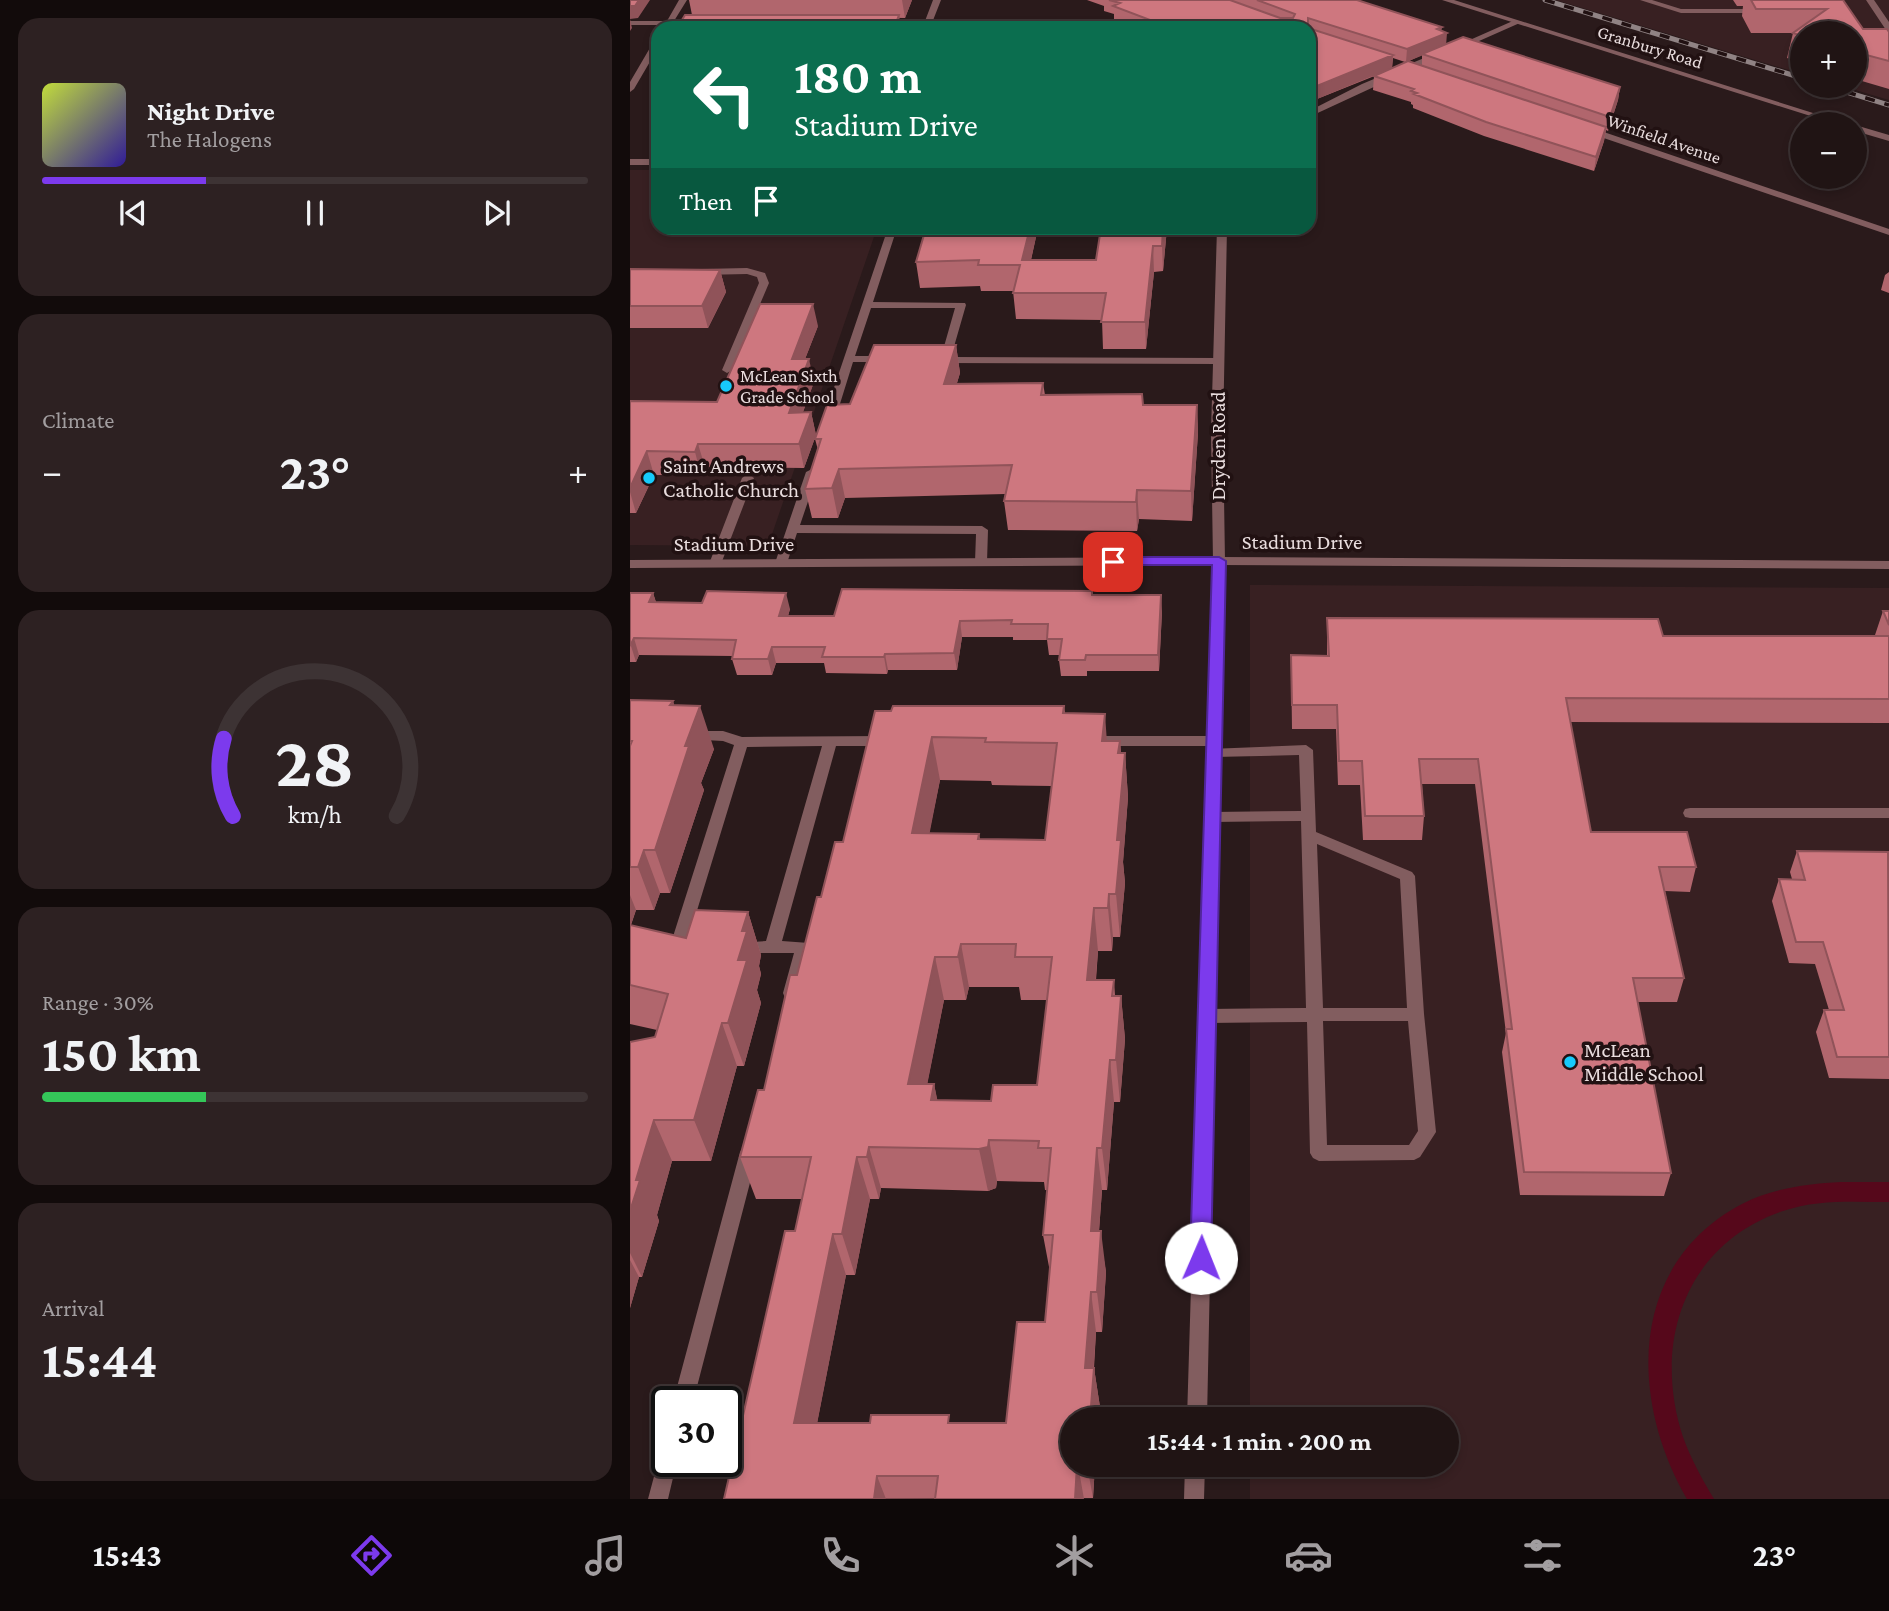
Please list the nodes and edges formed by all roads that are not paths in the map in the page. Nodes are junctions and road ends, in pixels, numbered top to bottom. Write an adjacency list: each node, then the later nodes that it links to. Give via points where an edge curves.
1 (683, 0): 7 (street)
2 (936, 0): 8 (street)
3 (1447, 0): 9 (street, Granbury Road)
4 (1644, 0): 6 (street, via 1681,11)
5 (1870, 0): 12 (street)
6 (1774, 11)
7 (670, 21)
8 (928, 21)
9 (1518, 22): 15 (street); 19 (street, Granbury Road)
10 (630, 23): 11 (street)
11 (651, 24)
12 (1889, 28)
13 (651, 53): 17 (street)
14 (1394, 64): 15 (street)
15 (1407, 68): 16 (street); 18 (street)
16 (1418, 72)
17 (630, 89)
18 (1316, 111)
19 (1806, 112)
20 (1574, 125): 25 (street, Winfield Avenue)
21 (1867, 132): 22 (street)
22 (1889, 138)
23 (630, 162): 24 (street)
24 (651, 162)
25 (1889, 232)
26 (890, 235): 29 (street)
27 (1222, 235): 34 (street, Dryden Road)
28 (695, 272): 35 (street, via 747,271 761,275 764,283)
29 (867, 304): 30 (street); 33 (street, via 961,305)
30 (849, 359): 31 (street); 36 (street)
31 (904, 360)
32 (931, 360): 33 (street)
33 (945, 360): 34 (street)
34 (1219, 362): 40 (street, Dryden Road)
35 (726, 370)
36 (823, 438)
37 (814, 464): 39 (street)
38 (748, 478): 43 (street)
39 (793, 529): 41 (street, via 982,530); 44 (street)
40 (1219, 561): 41 (street, Stadium Drive); 45 (street, Stadium Drive); 51 (street, Dryden Road)
41 (981, 562): 44 (street, Stadium Drive)
42 (630, 564): 43 (street, Stadium Drive)
43 (715, 564): 44 (street, Stadium Drive)
44 (781, 564)
45 (1889, 565)
46 (670, 736): 49 (street, via 723,736)
47 (898, 741): 50 (street)
48 (1075, 741): 51 (street)
49 (742, 742): 50 (street); 57 (street, via 678,946)
50 (830, 742): 57 (street)
51 (1214, 746): 54 (street, via 1306,750); 55 (street, Dryden Road)
52 (1690, 813): 53 (street)
53 (1889, 813)
54 (1310, 816): 55 (street); 56 (street)
55 (1212, 817): 61 (street, Dryden Road)
56 (1309, 835): 59 (street, via 1407,876); 60 (street)
57 (772, 947): 58 (street, via 803,947)
58 (785, 1013)
59 (1416, 1014): 60 (street); 60 (street, via 1427,1132 1414,1152 1319,1153)
60 (1313, 1015): 61 (street)
61 (1207, 1016): 64 (street, Dryden Road)
62 (754, 1130): 63 (street)
63 (687, 1386)
64 (1197, 1407)
65 (663, 1477): 67 (street)
66 (1195, 1477): 68 (street)
67 (657, 1499)
68 (1195, 1499)

